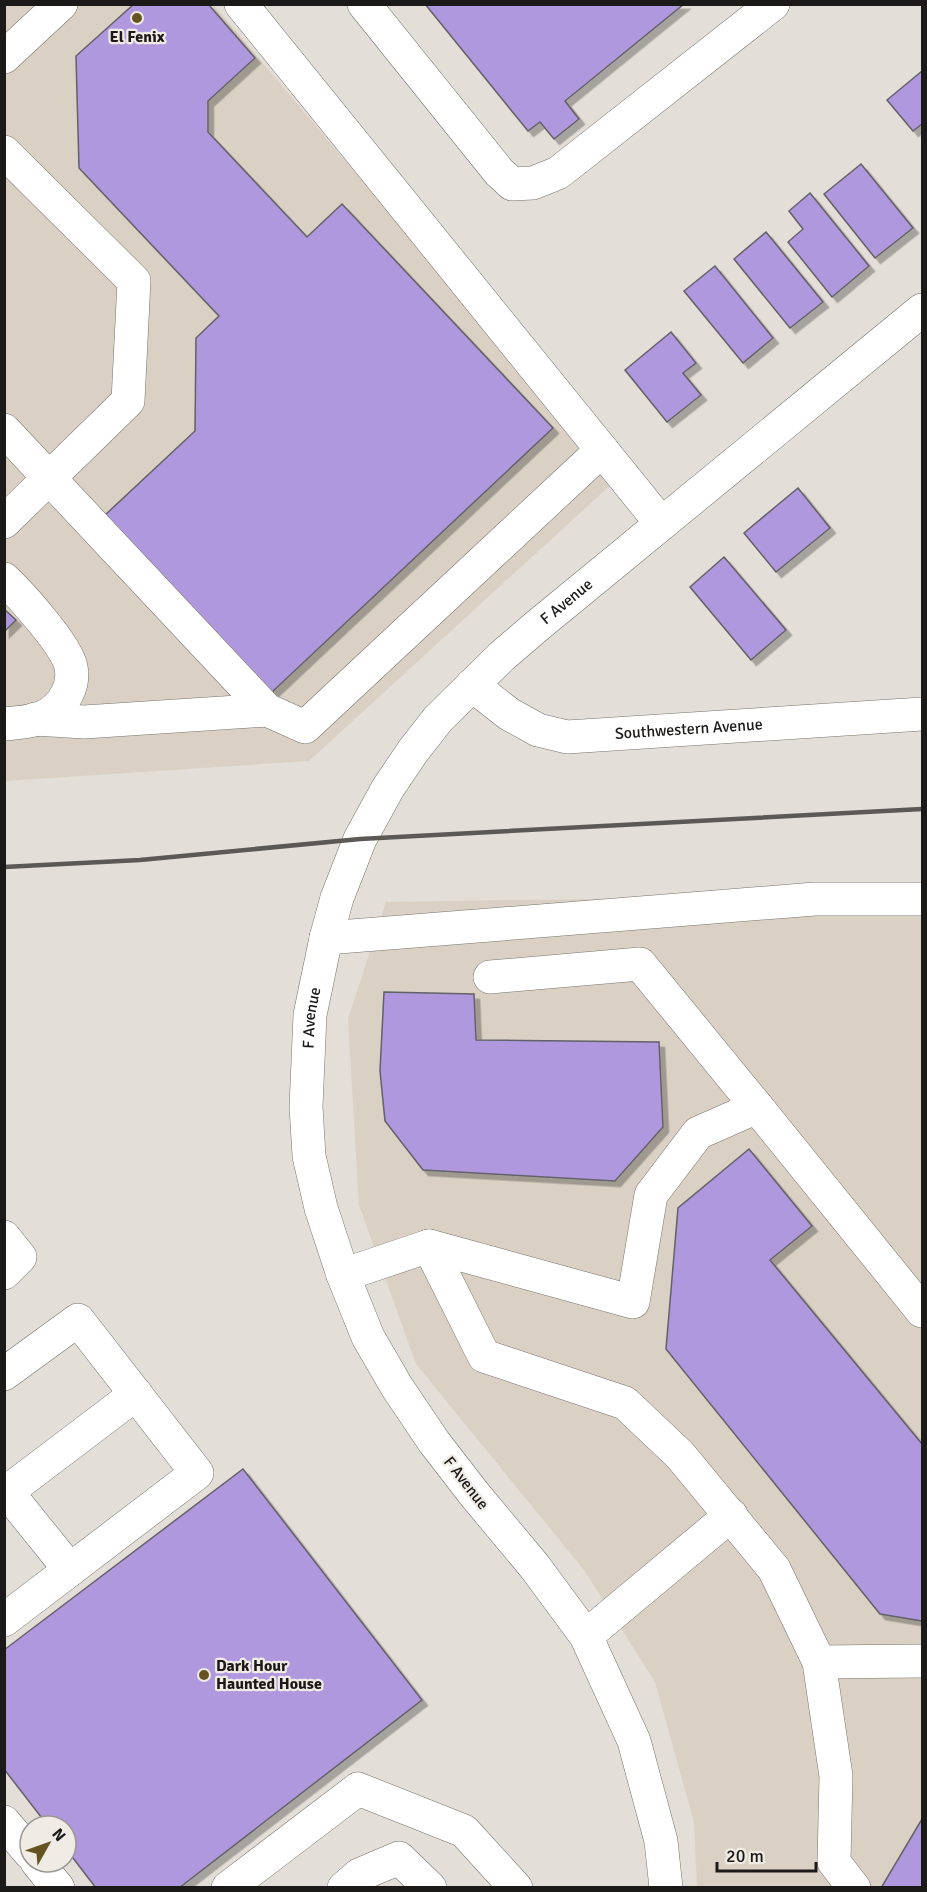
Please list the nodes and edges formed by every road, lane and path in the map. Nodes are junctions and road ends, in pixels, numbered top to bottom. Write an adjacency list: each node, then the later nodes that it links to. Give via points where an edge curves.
1 (61, 4): 5 (street)
2 (241, 4): 9 (street)
3 (364, 4): 4 (street, via 512,184 533,183 558,173)
4 (773, 4)
5 (4, 57)
6 (4, 152): 10 (street, via 134,281 128,401)
7 (922, 310): 12 (street, F Avenue)
8 (4, 430): 10 (street)
9 (602, 450): 12 (street); 15 (street, via 305,728)
10 (50, 478): 11 (street); 15 (street)
11 (4, 522)
12 (661, 523): 14 (street, F Avenue)
13 (4, 579): 17 (street, via 66,653 71,667 71,685 62,705 51,715)
14 (472, 685): 16 (street, Southwestern Avenue, via 509,714 538,730 567,737); 19 (street, F Avenue, via 438,719 388,788 360,839)
15 (267, 710): 17 (street, via 84,722)
16 (922, 714)
17 (20, 722)
18 (922, 899): 19 (street, via 803,900)
19 (326, 938): 25 (street, F Avenue, via 310,1015 306,1107 309,1156)
20 (490, 977): 21 (street, via 640,964)
21 (757, 1107): 23 (street, via 698,1133 651,1196 633,1302); 26 (street)
22 (4, 1237): 24 (street, via 20,1257)
23 (429, 1246): 25 (street); 30 (street, via 484,1356 625,1403 680,1455)
24 (5, 1271)
25 (342, 1275): 33 (street, F Avenue, via 368,1337 434,1442)
26 (922, 1311)
27 (4, 1374): 28 (street, via 78,1320)
28 (136, 1394): 29 (street); 31 (street, via 197,1473)
29 (6, 1491): 31 (street)
30 (731, 1515): 33 (street); 35 (street, via 774,1569)
31 (70, 1570): 32 (street)
32 (4, 1620)
33 (586, 1636): 44 (street, F Avenue, via 634,1741 661,1841)
34 (922, 1661): 35 (street)
35 (819, 1662): 45 (street, via 836,1776 834,1862)
36 (4, 1822): 37 (street)
37 (18, 1839)
38 (47, 1874): 39 (street)
39 (58, 1887)
40 (228, 1887): 43 (street, via 358,1789 464,1831)
41 (344, 1887): 42 (street, via 359,1875 399,1858)
42 (430, 1887)
43 (516, 1887)
44 (666, 1887)
45 (854, 1887)

